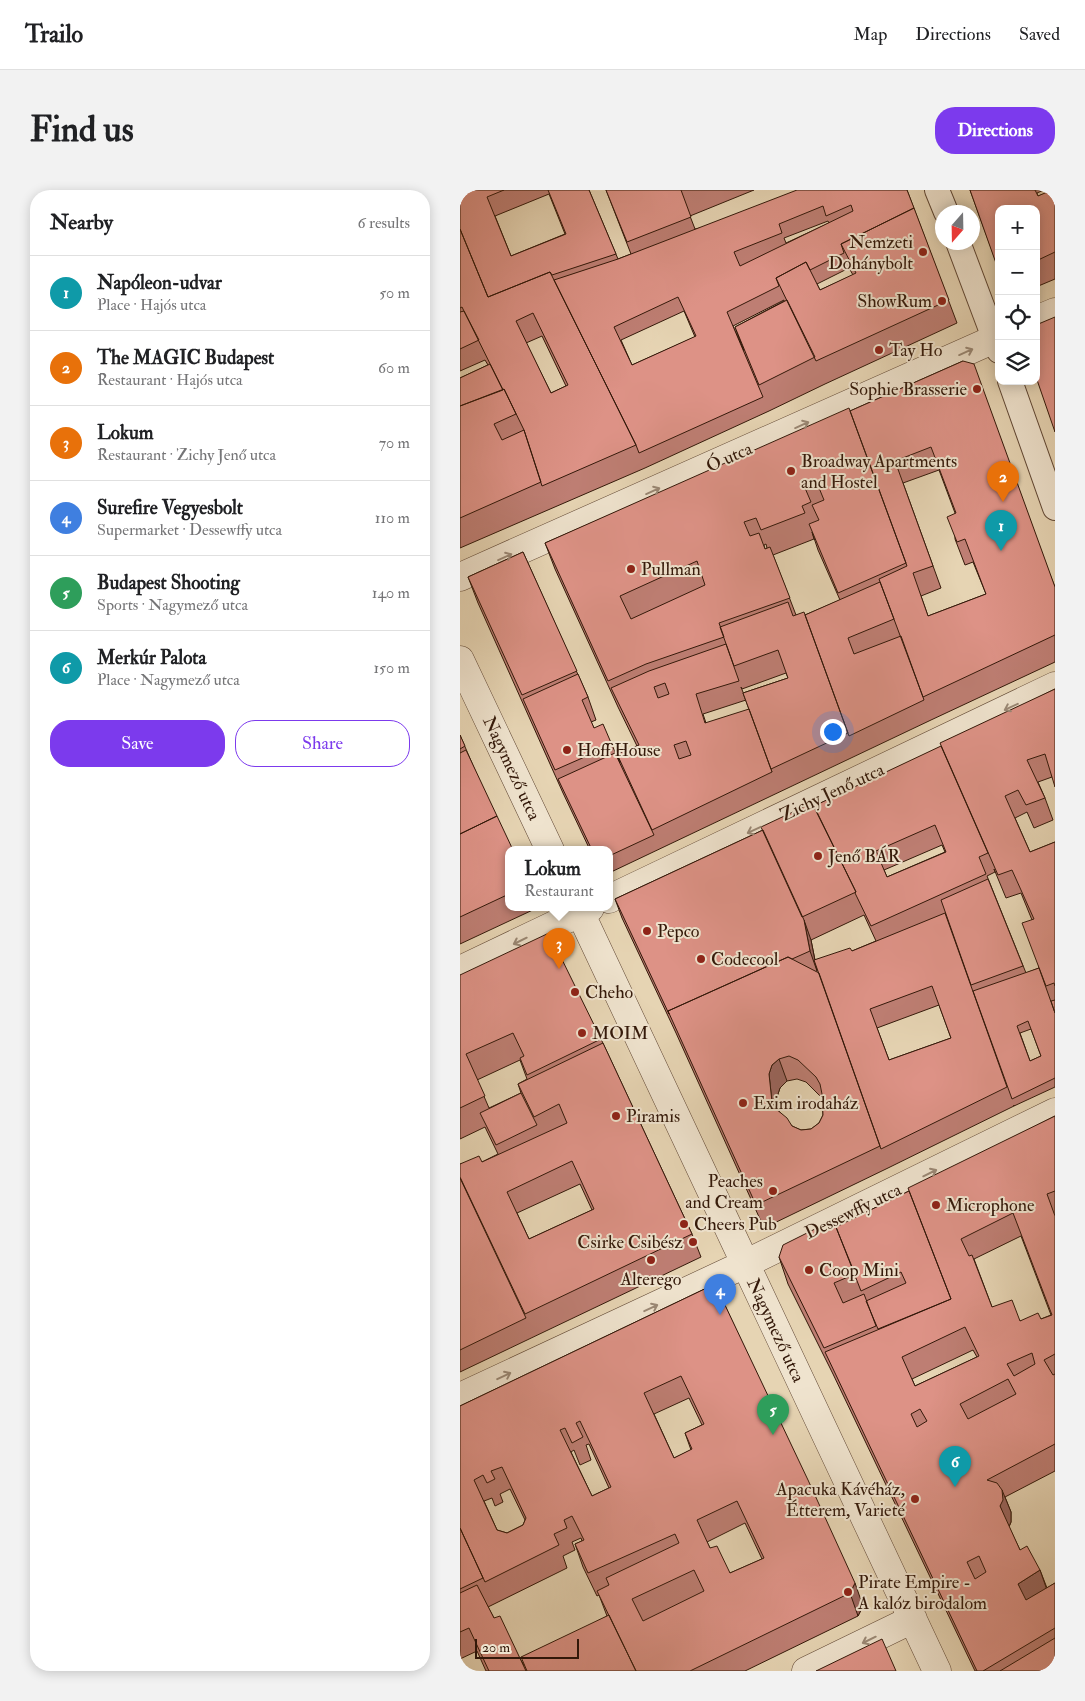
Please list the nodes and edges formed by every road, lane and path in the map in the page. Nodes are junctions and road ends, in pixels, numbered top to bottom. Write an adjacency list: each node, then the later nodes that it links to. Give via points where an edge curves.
1 (938, 190): 2 (street)
2 (943, 205)
3 (961, 250): 6 (street)
4 (1055, 312): 5 (street)
5 (1040, 318)
6 (996, 340)
7 (995, 344): 10 (street, Ó utca, one-way to 7)
8 (1011, 385): 9 (street)
9 (1055, 508)
10 (460, 577)
11 (460, 660): 13 (street, Nagymező utca)
12 (1055, 686): 14 (street, Zichy Jenő utca, one-way to 14)
13 (548, 846)
14 (613, 897)
15 (578, 911): 17 (street, one-way to 17)
16 (583, 911): 19 (street, Nagymező utca)
17 (460, 970)
18 (1055, 1112): 19 (street, Dessewffy utca, one-way to 18)
19 (745, 1264): 20 (street, Dessewffy utca, one-way to 19); 21 (street, Nagymező utca)
20 (460, 1397)
21 (913, 1619): 22 (street, one-way to 22); 23 (street, Nagymező utca)
22 (806, 1671)
23 (937, 1671)

